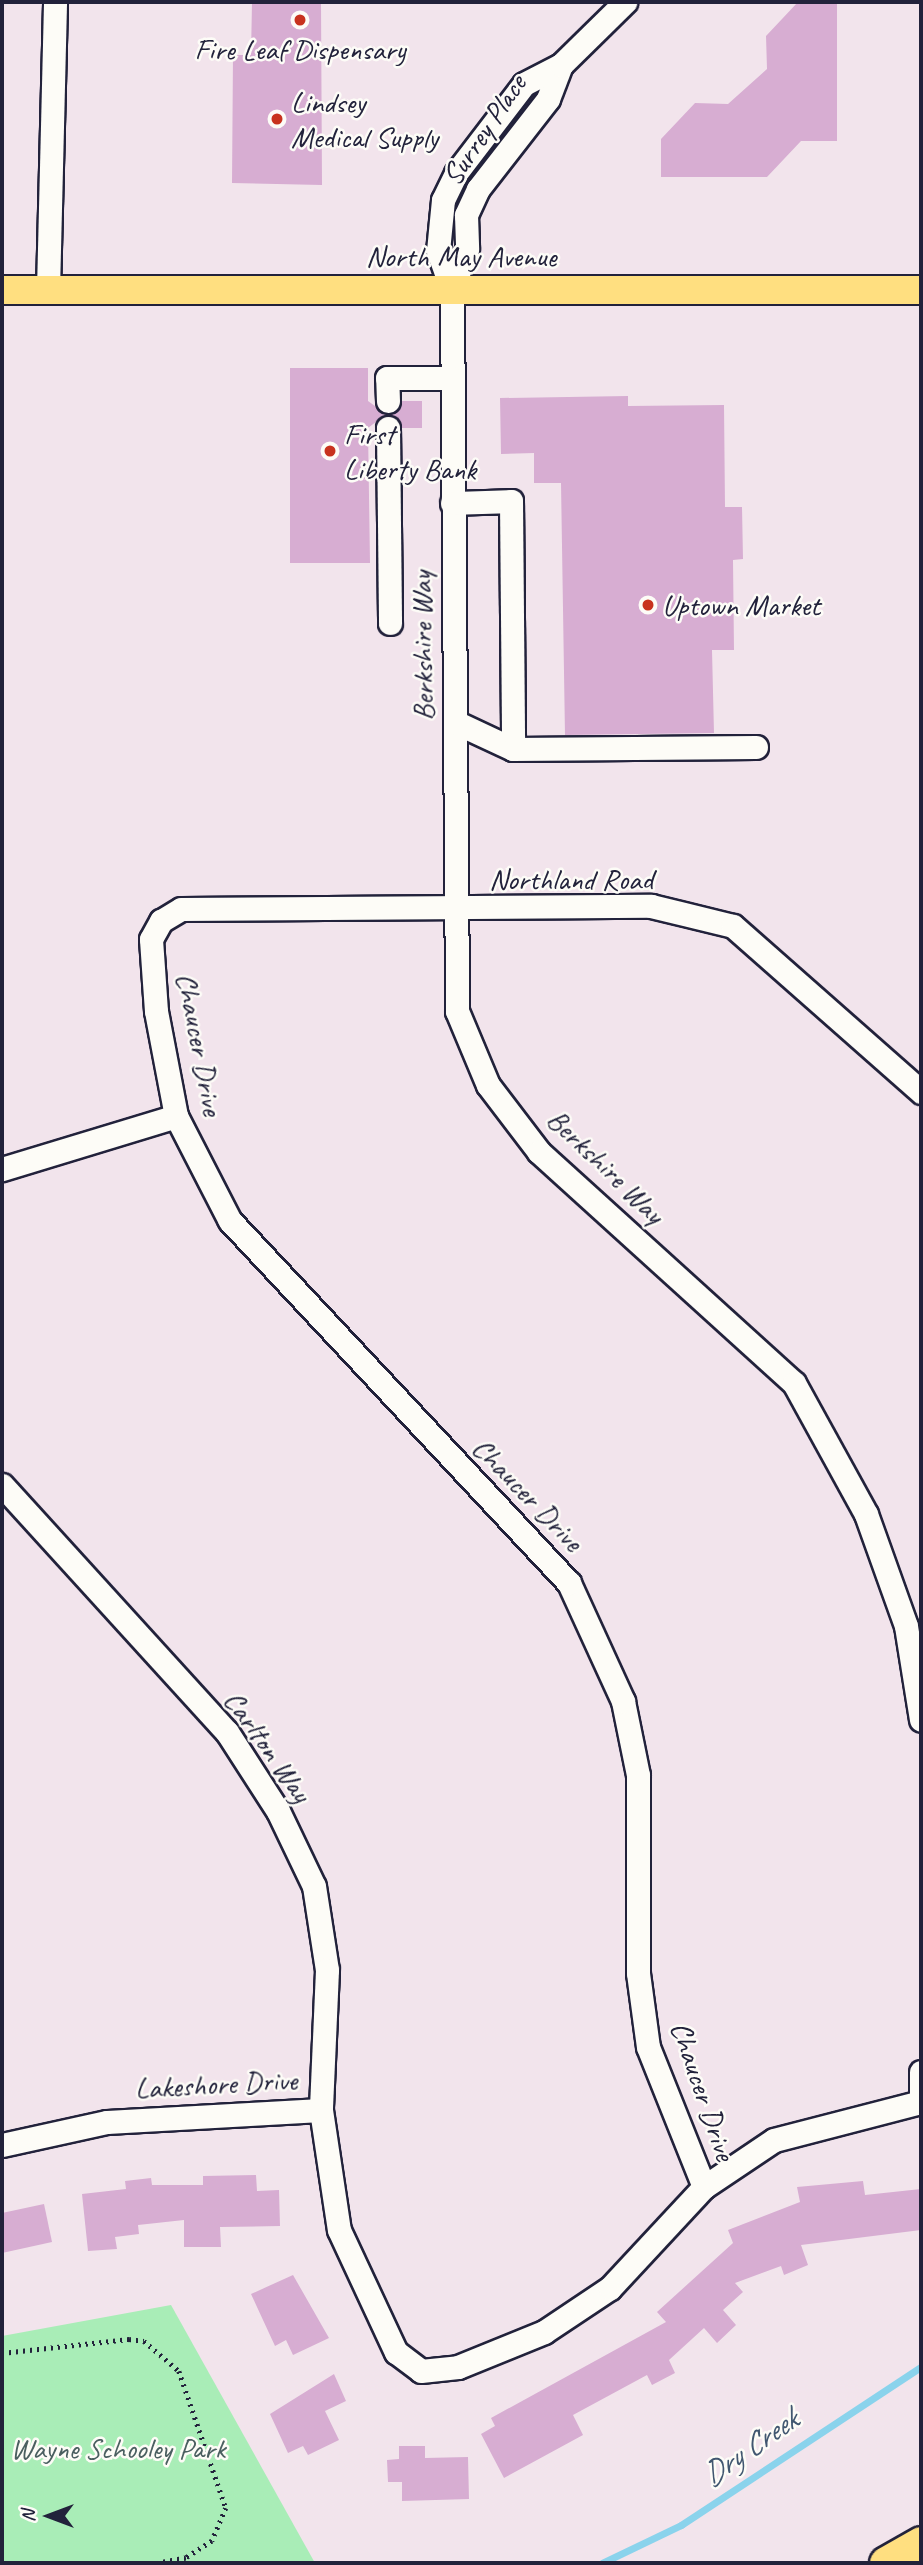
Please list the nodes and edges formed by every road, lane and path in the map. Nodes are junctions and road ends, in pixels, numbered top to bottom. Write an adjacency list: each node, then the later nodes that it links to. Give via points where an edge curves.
1 (55, 2): 6 (street)
2 (625, 2): 3 (street, Surrey Place, via 561,65 524,84 443,200 438,251)
3 (452, 289): 4 (main road, North May Avenue); 6 (main road, North May Avenue); 7 (street, Berkshire Way)
4 (921, 289)
5 (2, 290): 6 (main road, North May Avenue)
6 (48, 290)
7 (451, 378): 8 (street, via 387,378); 10 (street, Berkshire Way)
8 (388, 401)
9 (388, 428): 11 (street)
10 (452, 503): 12 (street, Berkshire Way); 14 (street, via 511,501)
11 (390, 623)
12 (455, 722): 14 (street); 15 (street, Berkshire Way)
13 (756, 747): 14 (street)
14 (513, 749)
15 (454, 911): 16 (street, Northland Road, via 181,909); 17 (street, Northland Road, via 651,906 733,926); 21 (street, Berkshire Way, via 457,1011 488,1085 539,1152 794,1383 866,1514 906,1626)
16 (161, 921): 18 (street, Chaucer Drive, via 151,939 156,1011)
17 (921, 1092)
18 (176, 1116): 19 (street); 26 (street, Chaucer Drive, via 230,1221 569,1583 623,1701 638,1775 638,1973 649,2047)
19 (2, 1170)
20 (2, 1485): 24 (street, Carlton Way, via 227,1732 278,1811 314,1886 327,1970)
21 (921, 1720)
22 (921, 2072): 23 (street)
23 (921, 2102): 26 (street, Lakeshore Drive, via 774,2140)
24 (321, 2110): 25 (street, Lakeshore Drive, via 107,2122); 26 (street, Lakeshore Drive, via 340,2230 396,2352 421,2371 458,2367 544,2332 610,2288)
25 (2, 2145)
26 (704, 2187)
27 (2, 2353): 29 (path, via 129,2339 144,2341 179,2371 226,2508 212,2541 186,2558)
28 (921, 2543): 30 (highway)
29 (158, 2563)
30 (886, 2563)

